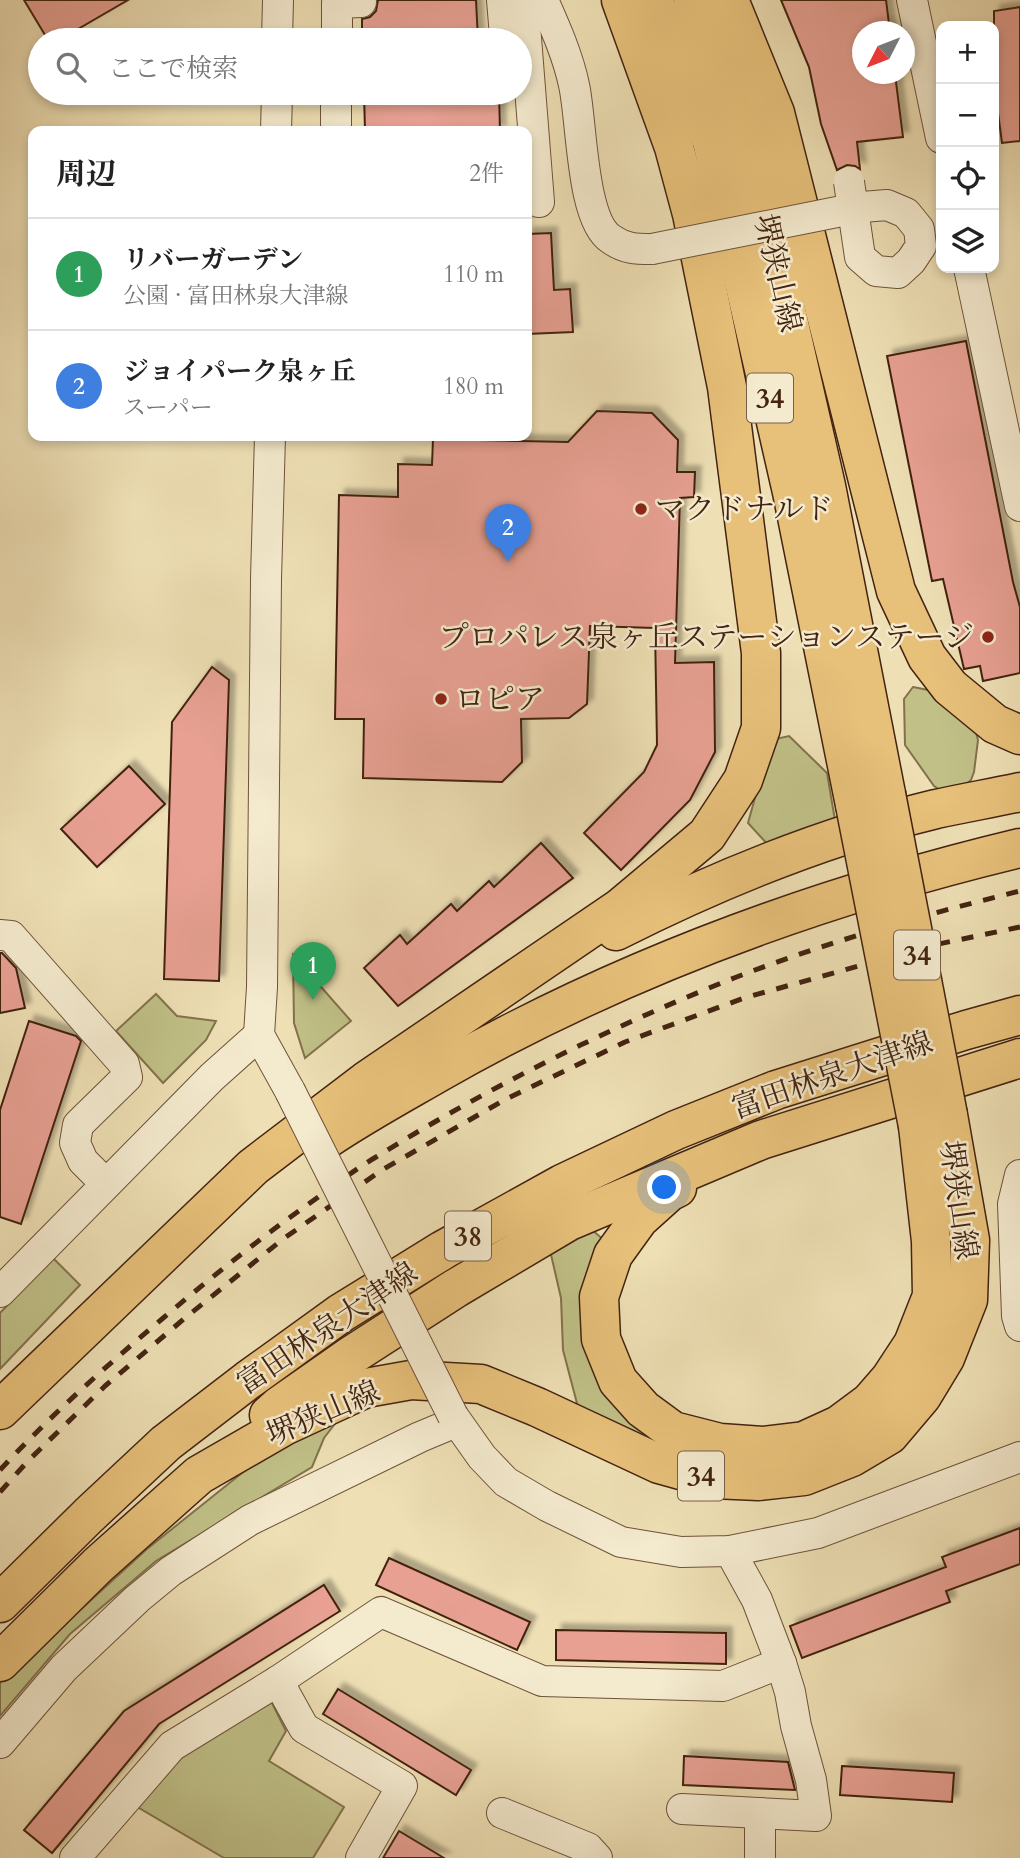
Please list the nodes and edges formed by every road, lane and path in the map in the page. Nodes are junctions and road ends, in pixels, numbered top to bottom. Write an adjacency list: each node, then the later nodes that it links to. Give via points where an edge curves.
1 (278, 0): 12 (street)
2 (502, 0): 14 (street)
3 (523, 0): 15 (street)
4 (543, 0): 25 (street, bridge, via 574,85 587,186 594,214 608,238 630,249 652,249 836,213 849,210 862,207 887,205 906,213 919,229 921,246 898,273 876,271 860,257 855,220 853,207)
5 (621, 0): 36 (main road, via 674,147 727,387 761,653 761,728 743,780 707,835 620,908)
6 (653, 0): 32 (main road, 堺狭山線 / 34, via 712,141 792,492)
7 (693, 0): 32 (main road, 堺狭山線 / 34, via 745,130 826,486)
8 (729, 0): 30 (main road, via 775,113 896,592 927,657 950,687 995,724)
9 (912, 0): 11 (street)
10 (361, 2): 13 (street, via 337,3)
11 (912, 21)
12 (277, 28)
13 (337, 28)
14 (504, 28)
15 (519, 28)
16 (915, 53): 20 (street)
17 (277, 105): 21 (street)
18 (336, 105): 22 (street)
19 (525, 105): 23 (street)
20 (936, 122)
21 (276, 126)
22 (336, 126)
23 (528, 126)
24 (532, 155): 26 (street)
25 (849, 182)
26 (539, 202)
27 (970, 273): 29 (street)
28 (270, 441): 37 (street)
29 (1020, 506)
30 (1020, 735)
31 (1020, 792): 36 (main road, via 922,813 755,867 580,948)
32 (870, 799): 41 (main road, 堺狭山線 / 34, bridge)
33 (1020, 848): 47 (main road, via 816,904 720,939 601,988 480,1049 352,1122 249,1194)
34 (0, 935): 44 (street, via 11,936 124,1064 127,1077 79,1125 75,1143 83,1161)
35 (1020, 1015): 53 (main road, 富田林泉大津線 / 38, via 776,1090 688,1125 562,1184 443,1250 341,1313 166,1443)
36 (440, 1031): 47 (main road, via 253,1167)
37 (259, 1035): 44 (street); 49 (street, bridge)
38 (1020, 1058): 40 (main road, 38)
39 (1020, 1077): 40 (main road)
40 (860, 1107): 42 (main road, 38)
41 (933, 1120): 42 (main road, 堺狭山線 / 34, via 932,1297 913,1344 870,1402 839,1425 804,1441 763,1446 720,1443 673,1431 643,1409 618,1381 601,1339 598,1297 614,1255 639,1219 669,1192); 51 (main road, 堺狭山線 / 34, via 970,1240 968,1300 945,1358 922,1396 888,1435 852,1457 804,1476 760,1481 713,1479 659,1464 481,1384 411,1380 366,1388 284,1426)
42 (761, 1140): 51 (main road, 38, via 569,1221 456,1288 279,1406)
43 (1020, 1175): 46 (street, via 1013,1204)
44 (106, 1184): 45 (street)
45 (0, 1292)
46 (1020, 1326)
47 (67, 1344): 48 (main road)
48 (0, 1410)
49 (455, 1419): 52 (street, via 506,1482 621,1542 681,1552); 57 (street, via 250,1520 171,1571 64,1668)
50 (1020, 1457): 52 (street, via 818,1533)
51 (199, 1475): 54 (main road, 堺狭山線)
52 (730, 1551): 55 (street, via 757,1601)
53 (0, 1603)
54 (0, 1661)
55 (780, 1663): 56 (street, via 723,1686 542,1682 382,1612); 60 (street, via 816,1816)
56 (278, 1681): 61 (street, via 172,1746); 62 (street, via 304,1727 402,1786)
57 (0, 1743)
58 (682, 1809): 60 (street)
59 (502, 1813): 63 (street, via 588,1848)
60 (760, 1813): 64 (street)
61 (75, 1858)
62 (362, 1858)
63 (597, 1858)
64 (760, 1858)

